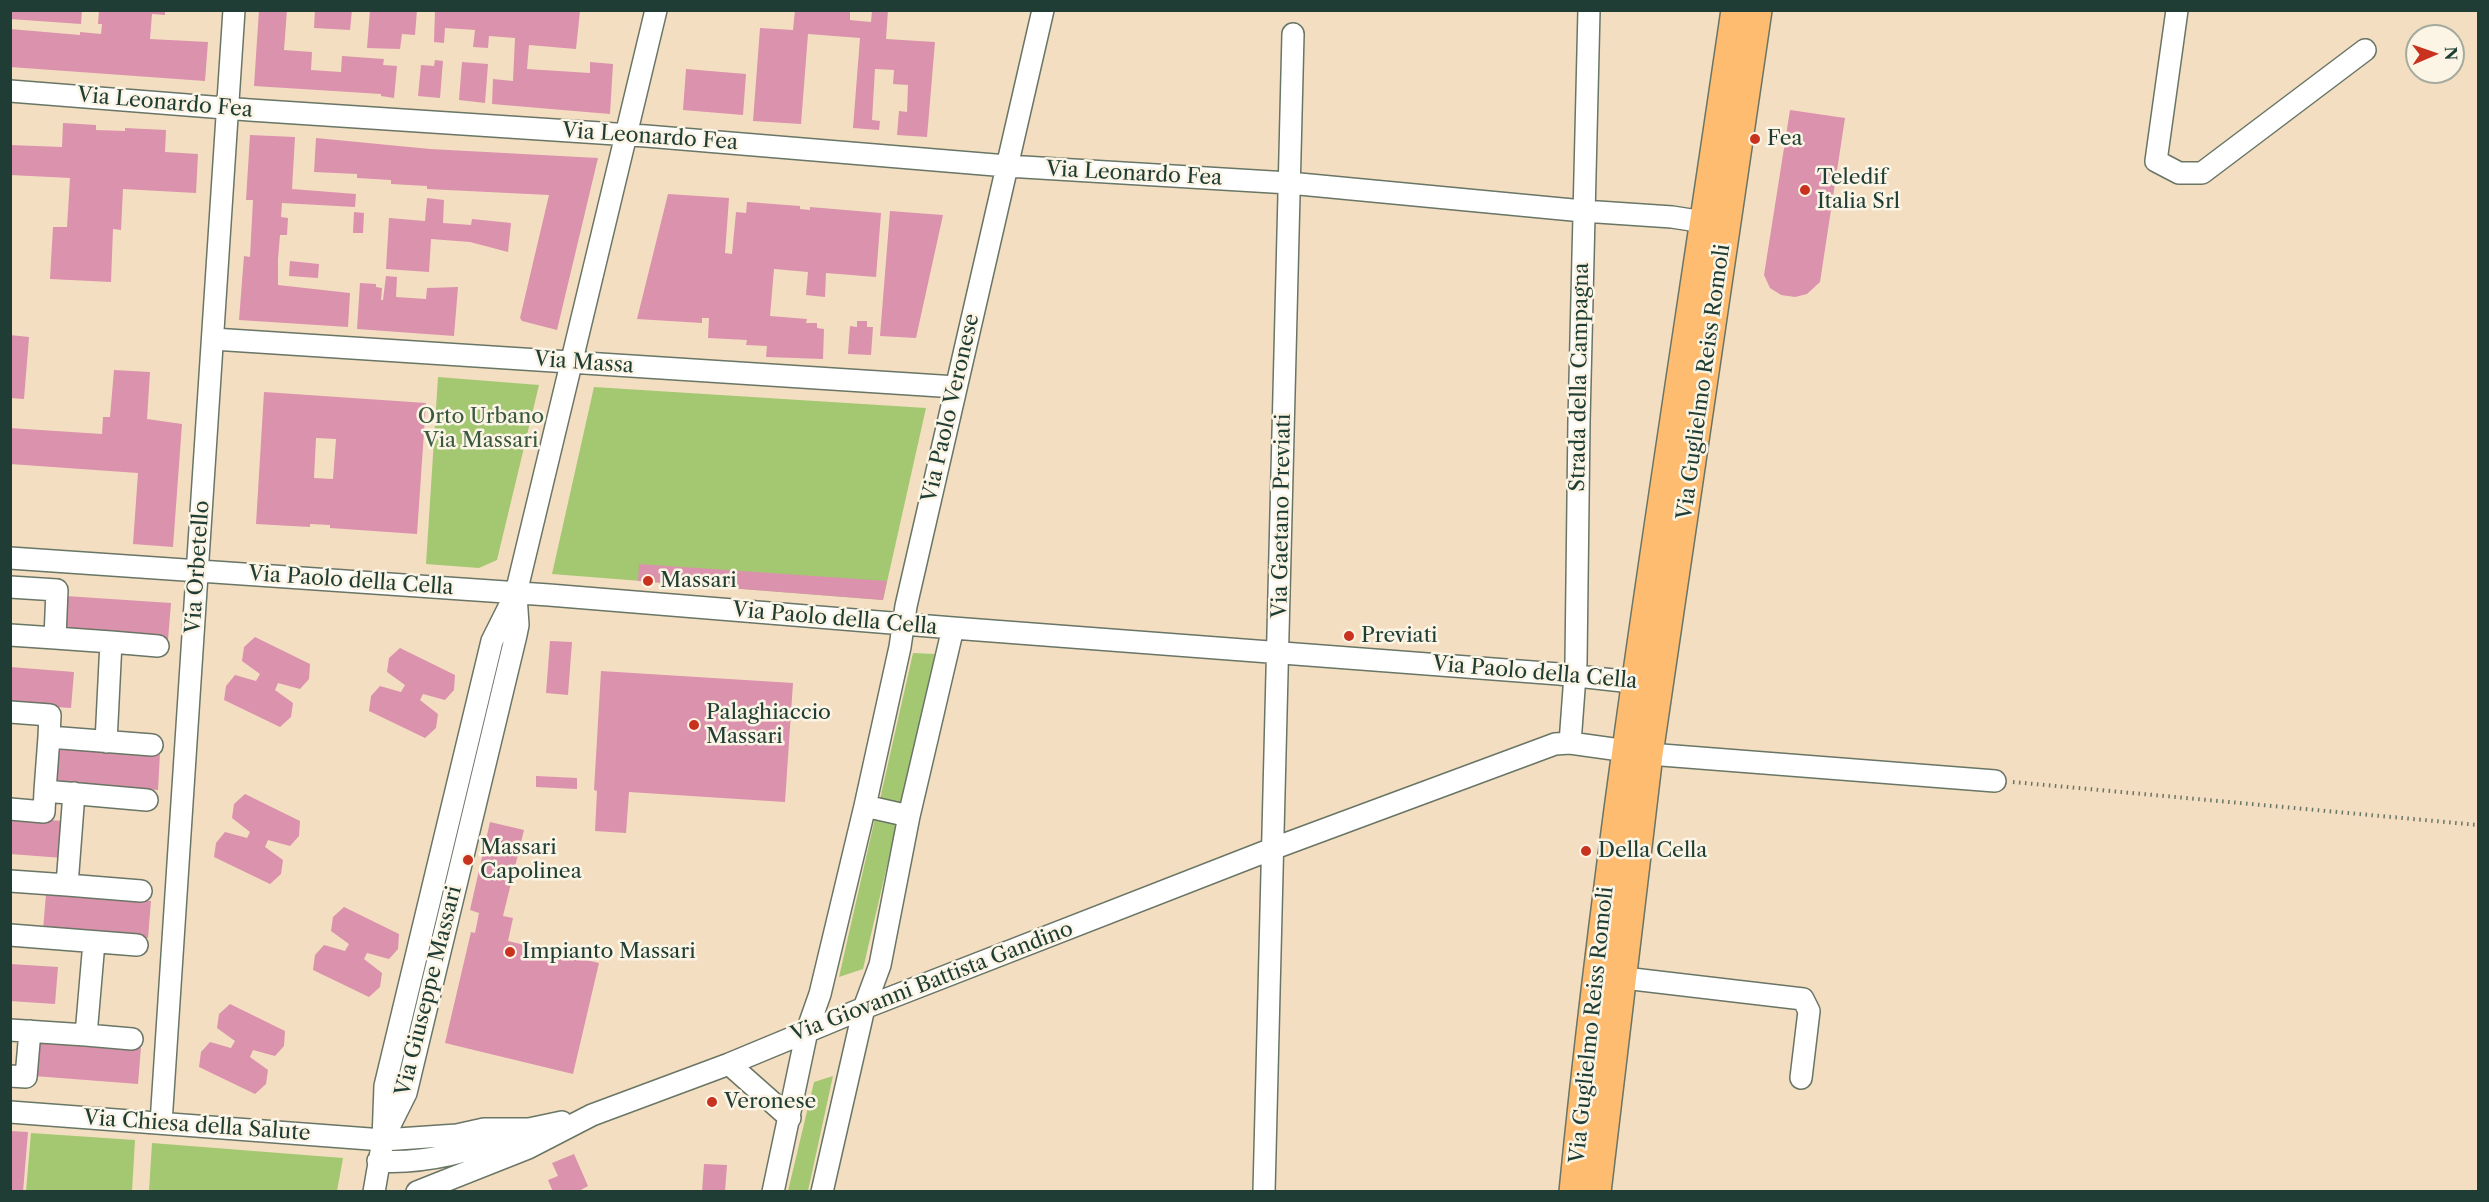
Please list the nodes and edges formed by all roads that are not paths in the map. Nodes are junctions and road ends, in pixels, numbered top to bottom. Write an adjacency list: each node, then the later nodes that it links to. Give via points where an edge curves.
1 (234, 10): 11 (street, Via Orbetello)
2 (656, 10): 12 (street, Via Giuseppe Massari)
3 (1043, 10): 13 (street, Via Paolo Veronese)
4 (1589, 10): 15 (street, Strada della Campagna)
5 (1735, 10): 16 (main road, Via Guglielmo Reiss Romoli)
6 (1758, 10): 16 (main road, Via Guglielmo Reiss Romoli)
7 (2177, 10): 9 (street, via 2156,161 2179,172 2202,173)
8 (1293, 34): 14 (street)
9 (2365, 50)
10 (10, 91): 11 (street, Via Leonardo Fea)
11 (228, 108): 12 (street, Via Leonardo Fea); 17 (street, Via Orbetello)
12 (625, 134): 13 (street, Via Leonardo Fea); 18 (street, Via Giuseppe Massari)
13 (1007, 166): 14 (street, Via Leonardo Fea); 19 (street, Via Paolo Veronese)
14 (1289, 183): 15 (street, Via Leonardo Fea); 30 (street, Via Gaetano Previati)
15 (1583, 211): 16 (street, Via Leonardo Fea); 31 (street, Strada della Campagna)
16 (1716, 224): 32 (main road, Via Guglielmo Reiss Romoli)
17 (213, 339): 18 (street, Via Massa); 21 (street, Via Orbetello)
18 (571, 362): 19 (street, Via Massa); 23 (street, Via Giuseppe Massari)
19 (956, 387): 24 (street, Via Paolo Veronese)
20 (10, 558): 21 (street, Via Paolo della Cella)
21 (197, 570): 23 (street, Via Paolo della Cella); 65 (street, Via Orbetello)
22 (10, 587): 27 (street, via 57,591)
23 (516, 593): 24 (street, Via Paolo della Cella); 67 (street, Via Giuseppe Massari, via 492,641 385,1086)
24 (902, 624): 25 (street, Via Paolo della Cella); 43 (street, Via Paolo Veronese)
25 (953, 628): 30 (street, Via Paolo della Cella); 45 (street)
26 (10, 635): 27 (street)
27 (55, 638): 28 (street)
28 (111, 642): 29 (street); 35 (street)
29 (158, 646)
30 (1279, 652): 31 (street, Via Paolo della Cella); 46 (street, Via Gaetano Previati)
31 (1575, 675): 32 (street, Via Paolo della Cella); 36 (street, Strada della Campagna)
32 (1648, 684): 38 (main road, Via Guglielmo Reiss Romoli)
33 (10, 712): 34 (street, via 50,715)
34 (49, 737): 35 (street); 40 (street)
35 (106, 742): 37 (street)
36 (1570, 743): 38 (street, Via Giovanni Battista Gandino); 46 (street, Via Giovanni Battista Gandino, via 1554,744)
37 (152, 745)
38 (1638, 752): 39 (street); 53 (main road, Via Guglielmo Reiss Romoli)
39 (1995, 781)
40 (45, 791): 41 (street); 44 (street, via 44,812)
41 (74, 794): 42 (street); 48 (street)
42 (147, 800)
43 (865, 806): 45 (street); 56 (street, Via Paolo Veronese, via 820,994)
44 (10, 809)
45 (909, 816): 54 (street, via 880,965)
46 (1272, 849): 54 (street, Via Giovanni Battista Gandino); 73 (street)
47 (10, 881): 48 (street)
48 (67, 885): 49 (street)
49 (141, 891)
50 (10, 935): 51 (street)
51 (94, 942): 52 (street); 57 (street)
52 (137, 945)
53 (1609, 977): 61 (street, via 1803,999 1809,1011); 74 (main road, Via Guglielmo Reiss Romoli); 75 (main road, Via Guglielmo Reiss Romoli)
54 (864, 1008): 56 (street, Via Giovanni Battista Gandino); 72 (street)
55 (20, 1031): 57 (street); 60 (street, via 26,1077)
56 (807, 1031): 59 (street, Via Giovanni Battista Gandino); 64 (street, Via Paolo Veronese)
57 (87, 1035): 58 (street)
58 (132, 1039)
59 (729, 1064): 63 (street, Via Giovanni Battista Gandino); 64 (street)
60 (10, 1076)
61 (1801, 1078)
62 (10, 1112): 65 (street, Via Chiesa della Salute)
63 (592, 1115): 66 (street, Via Giovanni Battista Gandino); 69 (street, Via Giovanni Battista Gandino, via 528,1148)
64 (790, 1118): 71 (street, Via Paolo Veronese)
65 (160, 1123): 67 (street, Via Chiesa della Salute)
66 (529, 1129): 67 (street, Via Giovanni Battista Gandino, via 484,1129 450,1136); 68 (street, via 452,1155 403,1162)
67 (383, 1140): 68 (street, Via Giuseppe Massari)
68 (378, 1161): 70 (street, Via Giuseppe Massari)
69 (423, 1190)
70 (374, 1191)
71 (773, 1191)
72 (822, 1191)
73 (1264, 1191)
74 (1573, 1191)
75 (1597, 1191)

